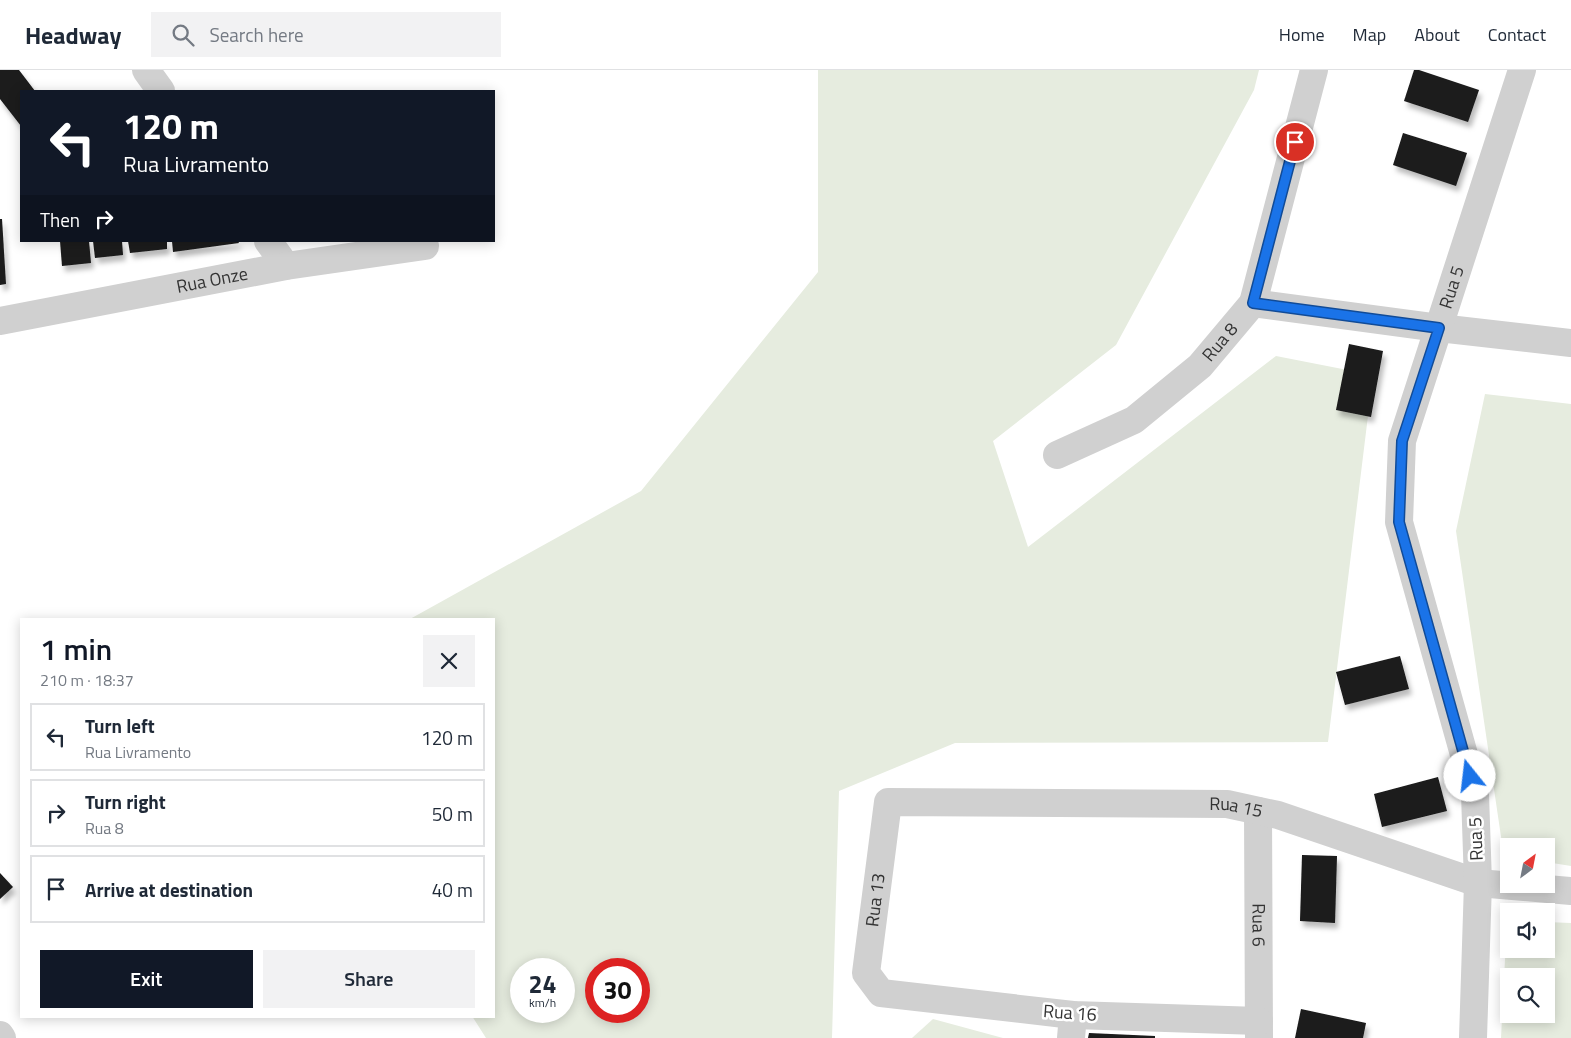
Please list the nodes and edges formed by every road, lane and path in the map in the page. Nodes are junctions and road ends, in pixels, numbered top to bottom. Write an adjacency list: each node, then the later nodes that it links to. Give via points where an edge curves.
1 (146, 70): 4 (street)
2 (1314, 70): 8 (street, Rua 8)
3 (1522, 70): 10 (street, Rua 5)
4 (160, 90)
5 (269, 242): 7 (street)
6 (425, 246): 7 (street, Rua Onze)
7 (286, 266): 9 (street, Rua Onze)
8 (1253, 303): 10 (street); 12 (street, Rua 8, via 1200,366 1134,420)
9 (0, 321)
10 (1439, 328): 11 (street); 15 (street, Rua 5, via 1402,441 1399,522 1475,794)
11 (1571, 343)
12 (1058, 455)
13 (888, 802): 14 (street, Rua 15, via 1227,804); 17 (street, Rua 13, via 866,973)
14 (1258, 811): 15 (street, Rua 15); 19 (street, Rua 6)
15 (1478, 883): 16 (street, Rua 15); 22 (street, Rua 5)
16 (1571, 891)
17 (882, 993): 18 (street, Rua 16)
18 (1072, 1027): 19 (street, Rua 16)
19 (1259, 1029)
20 (0, 1035): 21 (street)
21 (2, 1038)
22 (1474, 1038)

